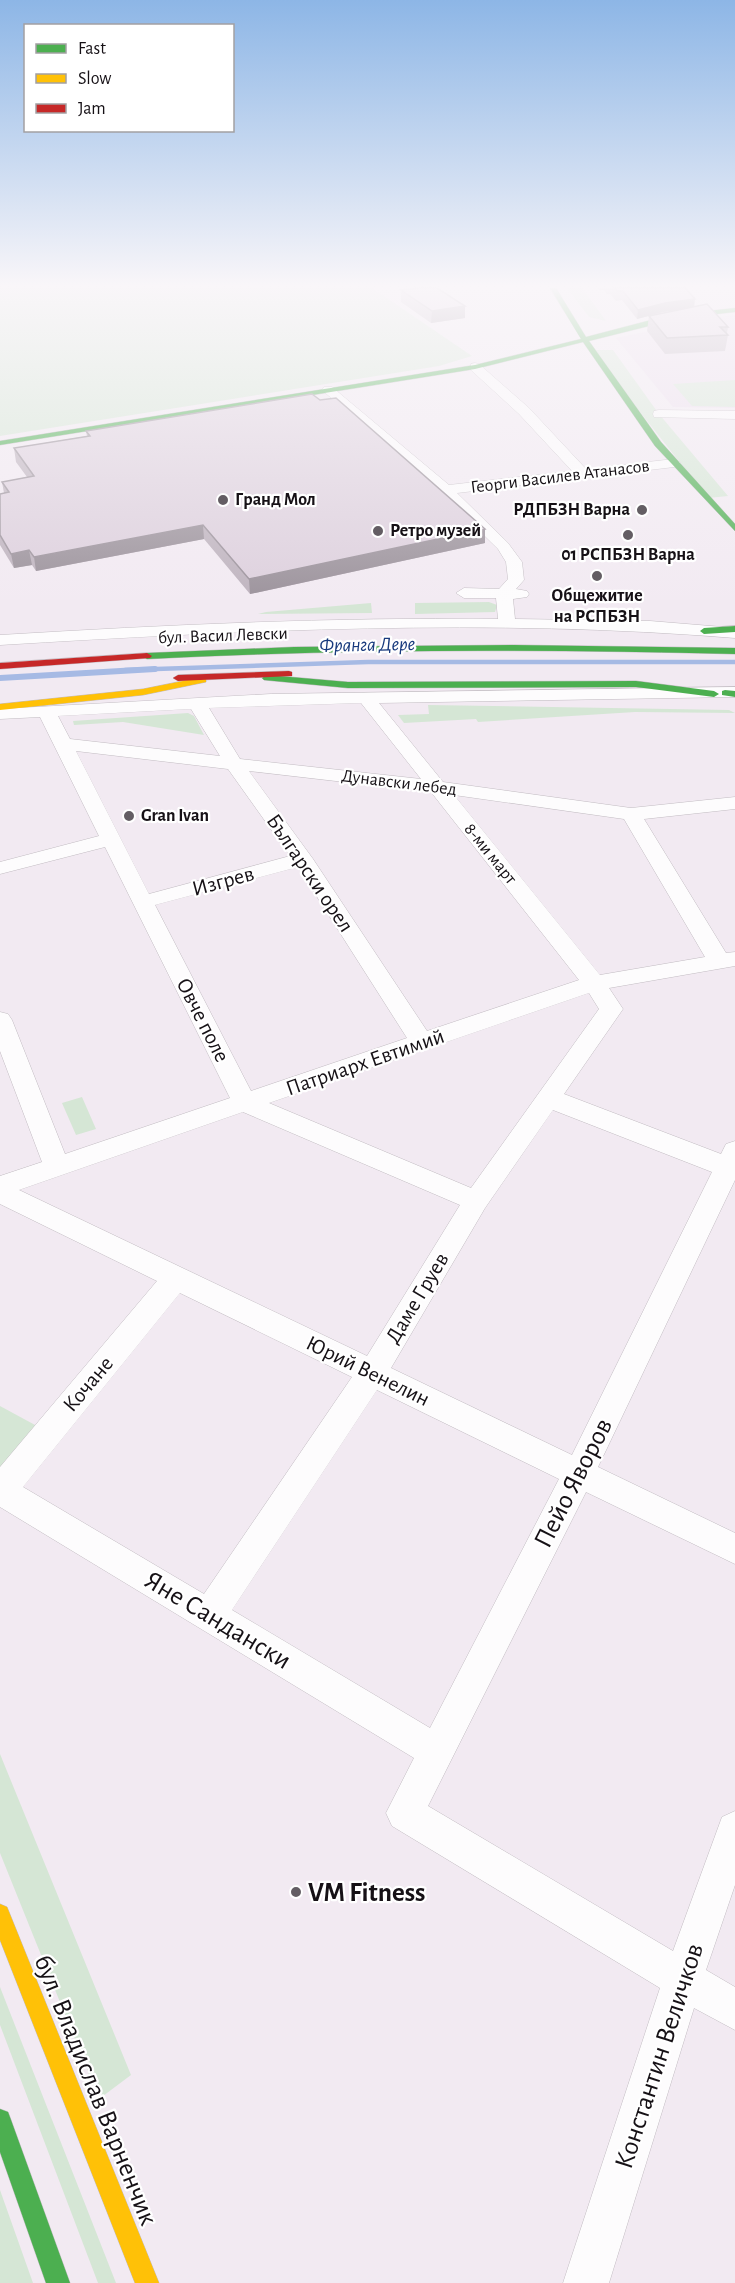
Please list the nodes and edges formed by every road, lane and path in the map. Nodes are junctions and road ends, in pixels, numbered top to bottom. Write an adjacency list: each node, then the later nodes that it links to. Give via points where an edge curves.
1 (300, 395): 9 (main road)
2 (333, 395): 12 (street)
3 (506, 395): 11 (street)
4 (623, 395): 10 (main road)
5 (649, 401): 6 (main road)
6 (659, 414): 7 (street); 8 (main road)
7 (735, 415)
8 (673, 432)
9 (0, 443)
10 (674, 463): 11 (street, Георги Василев Атанасов); 14 (main road)
11 (583, 474): 12 (street, Георги Василев Атанасов)
12 (446, 490): 17 (street, via 514,562 516,580)
13 (728, 496): 14 (main road)
14 (708, 498): 15 (main road)
15 (735, 529)
16 (464, 593): 17 (street)
17 (504, 593): 18 (street); 19 (street)
18 (524, 594)
19 (507, 623): 20 (street); 22 (street, via 290,626)
20 (700, 631): 21 (street); 25 (main road, via 384,636)
21 (735, 631)
22 (0, 640)
23 (0, 651): 26 (main road)
24 (735, 651): 25 (main road, бул. Васил Левски, via 484,648)
25 (230, 652): 26 (main road, бул. Васил Левски)
26 (215, 653): 27 (main road, бул. Васил Левски)
27 (0, 666)
28 (463, 670): 31 (main road, бул. Васил Левски)
29 (575, 670): 30 (main road)
30 (641, 671)
31 (232, 675): 32 (main road, бул. Васил Левски); 33 (main road, via 348,685 636,684); 36 (main road, via 143,692)
32 (120, 681)
33 (727, 693): 34 (street)
34 (365, 697): 35 (street); 41 (street, 8-ми март)
35 (197, 703): 37 (street); 40 (street, Български орел)
36 (0, 707)
37 (47, 712): 38 (street); 39 (street, Овче поле)
38 (0, 714)
39 (62, 744): 40 (street, Дунавски лебед); 44 (street, Овче поле)
40 (234, 764): 41 (street, Дунавски лебед); 45 (street, Български орел)
41 (436, 787): 43 (street, Дунавски лебед); 49 (street, 8-ми март)
42 (735, 803): 43 (street, Дунавски лебед)
43 (631, 814): 48 (street)
44 (110, 839): 46 (street); 47 (street, Овче поле)
45 (303, 860): 47 (street, Изгрев); 51 (street, Български орел)
46 (0, 868)
47 (142, 902): 53 (street, Овче поле)
48 (727, 960): 49 (street, Патриарх Евтимий)
49 (594, 983): 51 (street, Патриарх Евтимий); 52 (street, Даме Груев, via 611,1009)
50 (0, 1020): 55 (street)
51 (422, 1042): 53 (street, Патриарх Евтимий)
52 (548, 1098): 54 (street); 58 (street, Даме Груев)
53 (245, 1103): 55 (street, Патриарх Евтимий); 58 (street)
54 (732, 1163): 61 (street, Пейо Яворов)
55 (57, 1167): 56 (street, Патриарх Евтимий)
56 (0, 1186)
57 (0, 1192): 59 (street, Юрий Венелин)
58 (476, 1200): 60 (street, Даме Груев)
59 (176, 1278): 60 (street, Юрий Венелин); 62 (street, Кочане)
60 (372, 1373): 61 (street, Юрий Венелин); 64 (street, Даме Груев)
61 (579, 1473): 63 (street, Юрий Венелин); 65 (street, Пейо Яворов)
62 (0, 1490): 64 (street, Яне Сандански)
63 (735, 1549)
64 (209, 1615): 65 (street, Яне Сандански)
65 (435, 1751): 68 (street, Пейо Яворов, via 405,1813)
66 (735, 1830): 68 (street, Константин Величков)
67 (0, 1914): 72 (main road, бул. Владислав Варненчик)
68 (683, 1978): 69 (street); 73 (street, Константин Величков)
69 (735, 2010)
70 (0, 2120): 71 (main road)
71 (58, 2283)
72 (147, 2283)
73 (586, 2283)

